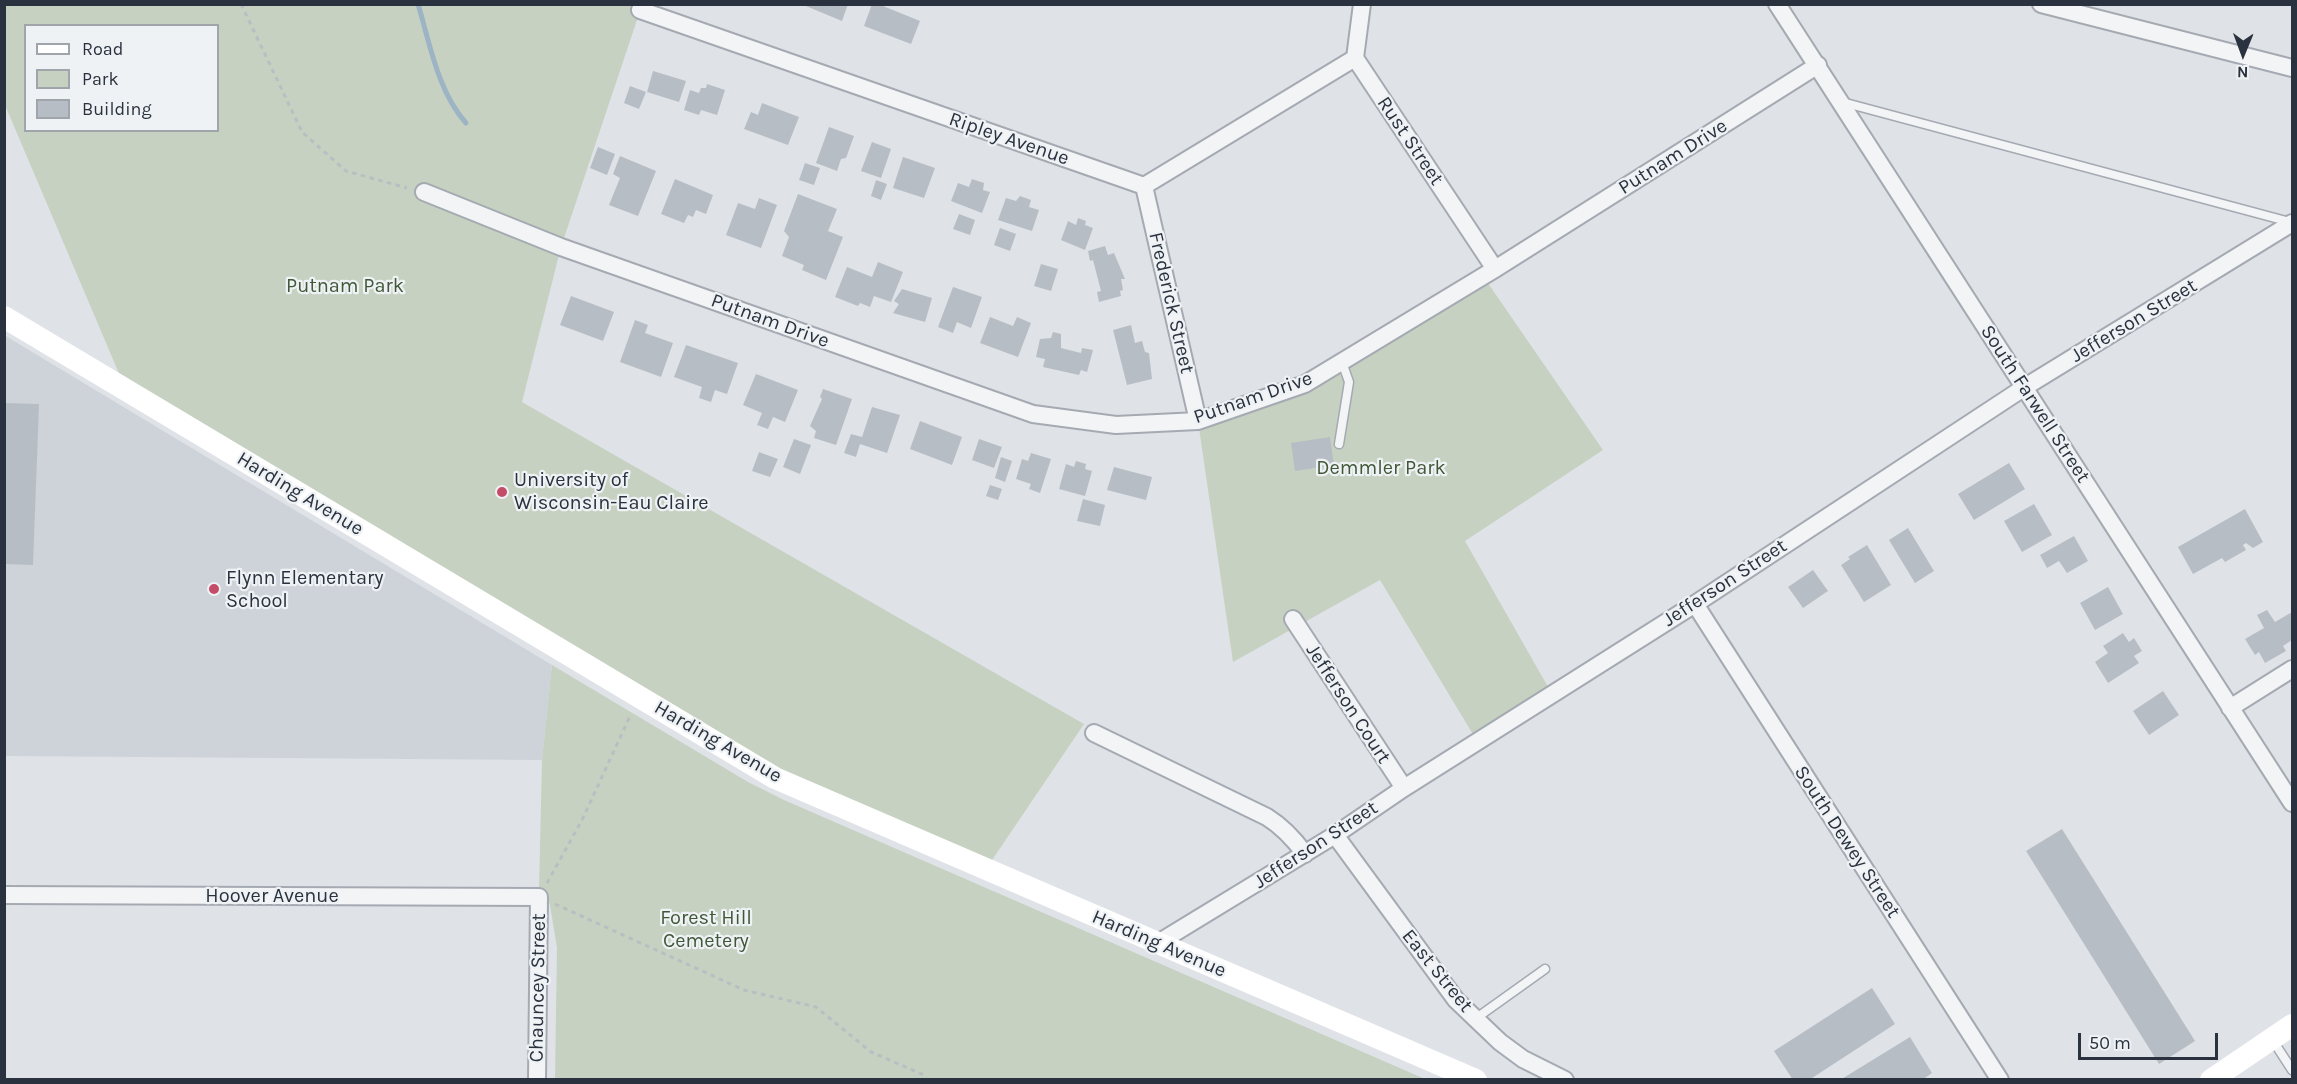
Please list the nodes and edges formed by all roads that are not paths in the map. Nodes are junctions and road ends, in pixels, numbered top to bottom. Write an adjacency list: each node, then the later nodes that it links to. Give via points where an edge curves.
1 (1362, 4): 5 (street)
2 (1777, 4): 6 (street, South Farwell Street)
3 (2041, 4): 7 (street)
4 (640, 10): 9 (street, Ripley Avenue)
5 (1355, 58): 9 (street); 12 (street, Rust Street)
6 (1818, 65): 8 (street, South Farwell Street); 12 (street, Putnam Drive)
7 (2292, 68)
8 (1841, 102): 11 (lane); 15 (street, South Farwell Street)
9 (1144, 186): 16 (street, Frederick Street)
10 (423, 192): 16 (street, Putnam Drive, via 561,247 1033,414 1116,425)
11 (2292, 223): 15 (street, Jefferson Street)
12 (1494, 269): 14 (street, Putnam Drive)
13 (4, 317): 29 (main road, Harding Avenue, via 774,778)
14 (1342, 362): 16 (street, Putnam Drive, via 1305,384); 17 (lane, via 1349,382)
15 (2025, 387): 18 (street, Jefferson Street); 21 (street, South Farwell Street)
16 (1198, 421)
17 (1339, 444)
18 (1695, 604): 23 (street, Jefferson Street); 38 (street, South Dewey Street)
19 (1293, 619): 23 (street, Jefferson Court)
20 (2292, 669): 21 (street)
21 (2230, 708): 24 (street, South Farwell Street)
22 (1094, 733): 26 (street, via 1267,817 1294,838)
23 (1404, 788): 25 (street, Jefferson Street)
24 (2292, 803)
25 (1335, 835): 26 (street, Jefferson Street); 31 (street, East Street, via 1440,980)
26 (1305, 854): 29 (street, Jefferson Street)
27 (4, 895): 28 (street, Hoover Avenue)
28 (540, 897): 35 (street, Chauncey Street)
29 (1158, 943): 36 (main road, Harding Avenue)
30 (1545, 969): 31 (lane)
31 (1475, 1019): 37 (street, East Street, via 1523,1059)
32 (2292, 1025): 33 (main road)
33 (2272, 1039): 34 (lane); 39 (main road)
34 (2292, 1070)
35 (537, 1080)
36 (1476, 1080)
37 (1565, 1080)
38 (2000, 1080)
39 (2211, 1080)

